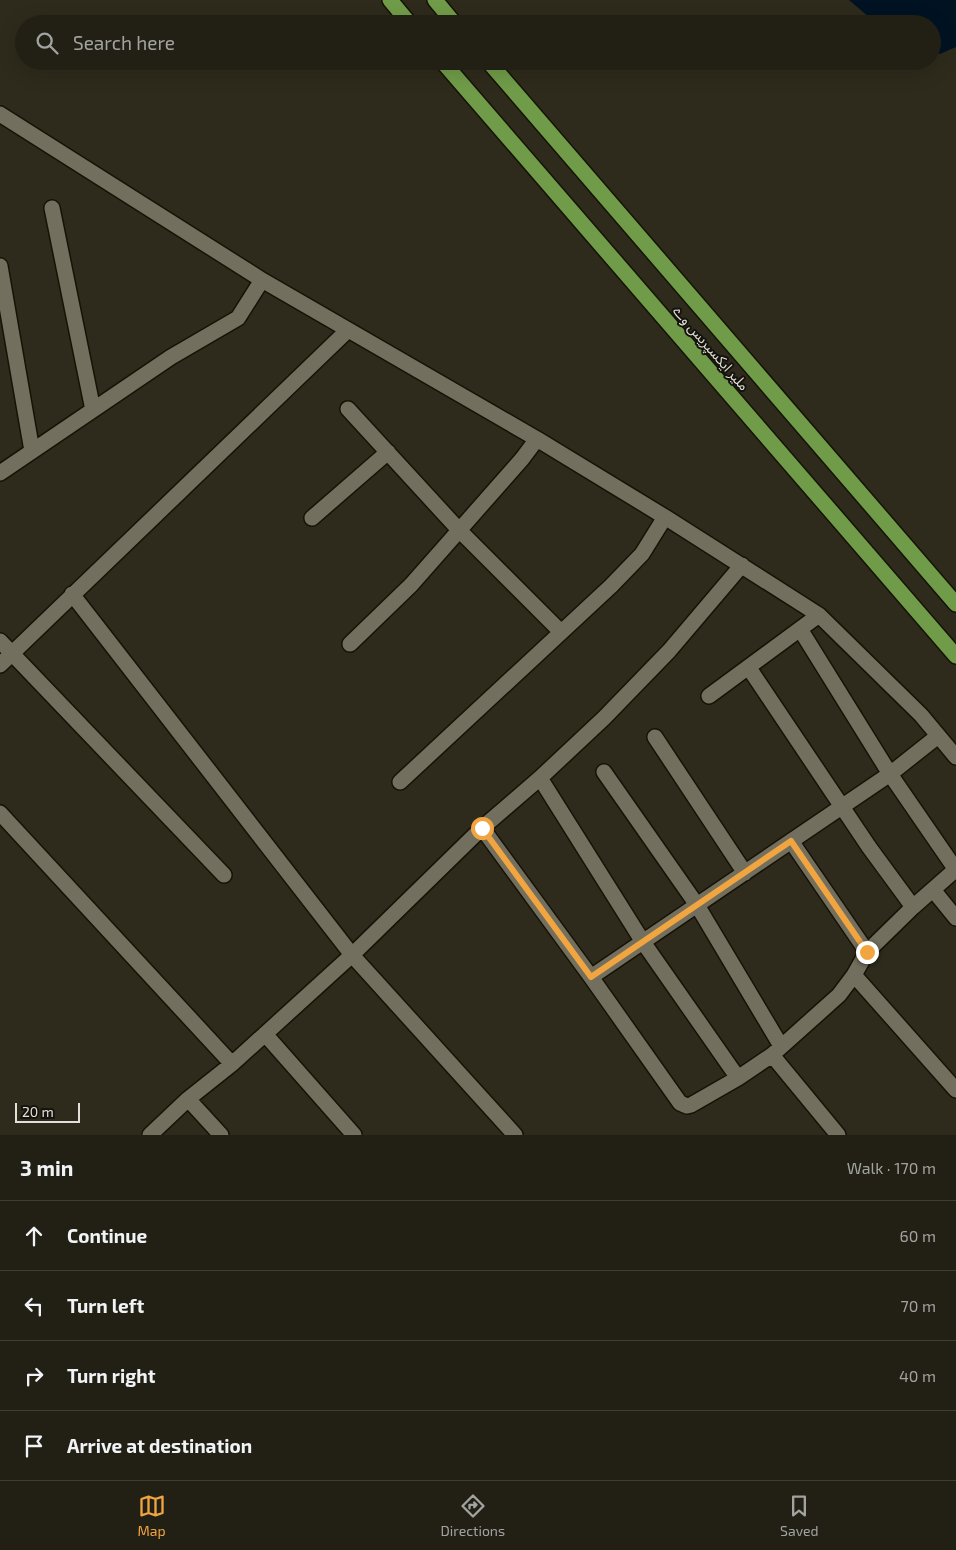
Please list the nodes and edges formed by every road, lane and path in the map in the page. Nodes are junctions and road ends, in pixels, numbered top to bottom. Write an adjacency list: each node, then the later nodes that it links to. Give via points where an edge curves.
1 (390, 0): 3 (highway)
2 (435, 0): 4 (highway)
3 (402, 15)
4 (448, 15)
5 (450, 70): 30 (highway, ملیر ایکسپریس وے)
6 (496, 70): 23 (highway, ملیر ایکسپریس وے)
7 (0, 114): 10 (street)
8 (52, 208): 13 (street)
9 (0, 266): 15 (street)
10 (262, 280): 11 (street); 13 (street, via 238,318 171,357)
11 (348, 330): 14 (street); 22 (street)
12 (348, 408): 16 (street)
13 (93, 410): 15 (street)
14 (537, 438): 18 (street); 20 (street)
15 (32, 451): 17 (street)
16 (388, 452): 19 (street); 20 (street)
17 (0, 473)
18 (666, 516): 21 (street); 26 (street, via 642,554)
19 (312, 518)
20 (459, 530): 26 (street); 28 (street, via 411,585)
21 (742, 565): 24 (street); 39 (street, via 669,651)
22 (72, 594): 29 (street); 53 (street)
23 (956, 604)
24 (819, 615): 25 (street); 34 (street, via 921,715)
25 (800, 630): 32 (street); 38 (street)
26 (561, 632): 40 (street)
27 (0, 641): 29 (street)
28 (350, 644)
29 (12, 653): 31 (street); 46 (street)
30 (956, 656)
31 (0, 665)
32 (749, 668): 33 (street); 41 (street)
33 (709, 696)
34 (938, 736): 36 (street); 38 (street)
35 (655, 737): 45 (street)
36 (956, 757)
37 (604, 772): 48 (street)
38 (890, 774): 41 (street); 47 (street, via 954,867 952,874)
39 (540, 778): 43 (street); 51 (street)
40 (400, 782)
41 (842, 806): 44 (street); 49 (street)
42 (0, 813): 58 (street)
43 (482, 828): 53 (street); 55 (street)
44 (791, 841): 45 (street); 52 (street)
45 (745, 873): 48 (street)
46 (224, 875)
47 (934, 891): 49 (street); 50 (street)
48 (696, 906): 51 (street); 57 (street)
49 (913, 908): 52 (street)
50 (956, 918)
51 (643, 942): 55 (street); 59 (street)
52 (867, 952): 54 (street)
53 (352, 955): 56 (street); 65 (street)
54 (854, 975): 57 (street, via 840,995); 60 (street)
55 (591, 977): 59 (street, via 680,1103 691,1105)
56 (266, 1034): 58 (street); 64 (street)
57 (777, 1050): 59 (street); 66 (street)
58 (232, 1064): 61 (street)
59 (738, 1078)
60 (956, 1090)
61 (188, 1099): 62 (street); 63 (street)
62 (150, 1135)
63 (221, 1135)
64 (354, 1135)
65 (515, 1135)
66 (838, 1135)

